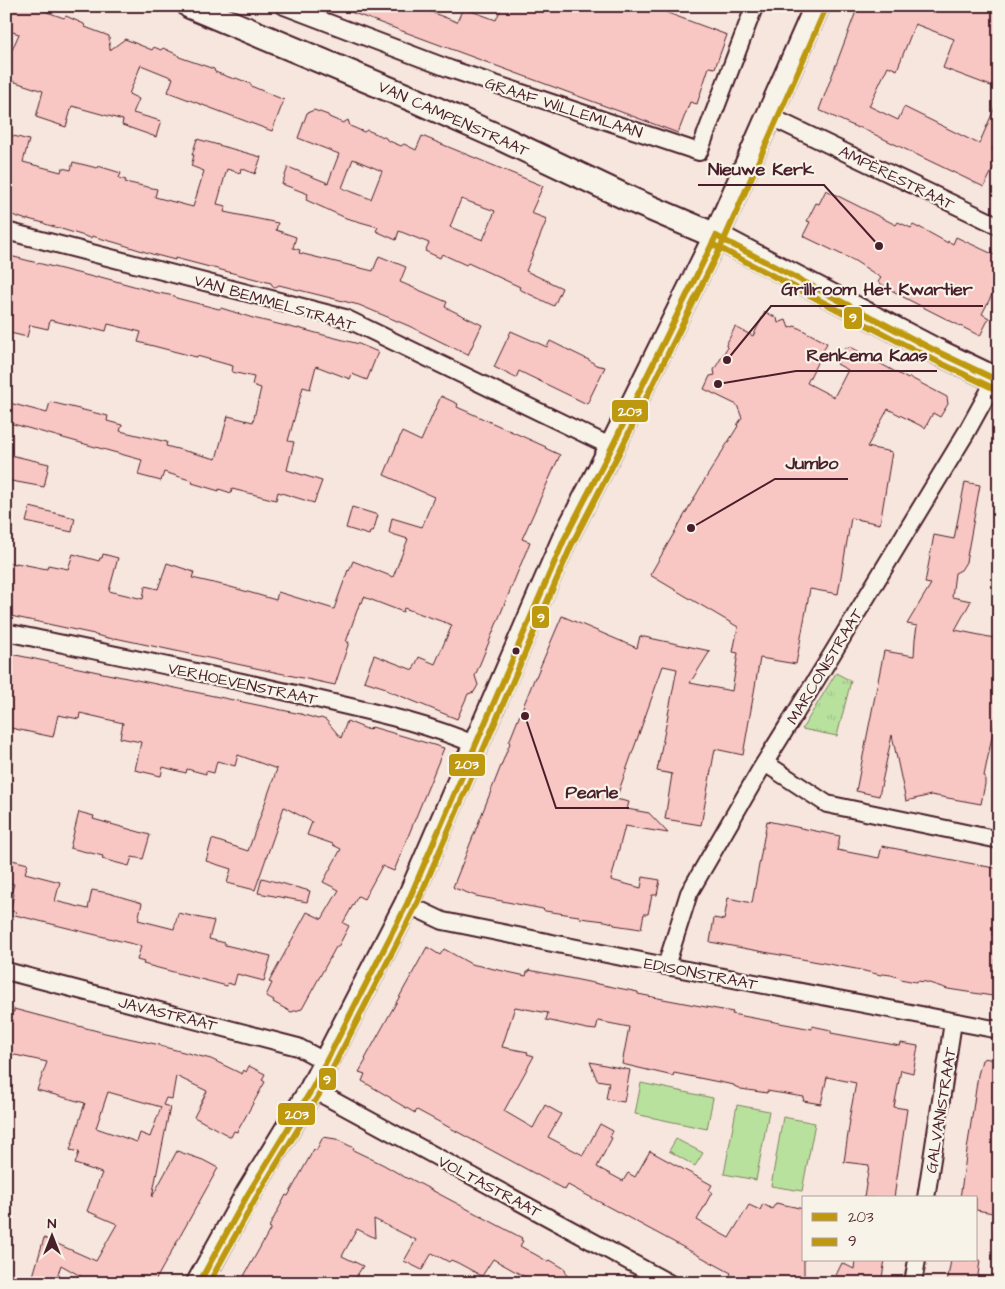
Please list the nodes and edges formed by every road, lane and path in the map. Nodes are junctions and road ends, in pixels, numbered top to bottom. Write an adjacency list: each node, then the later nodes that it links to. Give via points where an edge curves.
1 (284, 6): 2 (street, GRAAF WILLEMLAAN, via 450,69 699,152)
2 (754, 6)
3 (816, 6): 5 (street)
4 (199, 8): 8 (street, VAN CAMPENSTRAAT, via 415,100)
5 (769, 116): 6 (street, AMPÈRESTRAAT); 8 (street)
6 (999, 226)
7 (6, 231): 10 (street, VAN BEMMELSTRAAT, via 345,318)
8 (716, 236): 9 (street, VAN CAMPENSTRAAT, via 934,350); 10 (street)
9 (998, 378): 13 (street, MARCONISTRAAT)
10 (612, 446): 12 (street, via 564,540)
11 (6, 632): 12 (street, VERHOEVENSTRAAT, via 371,711)
12 (476, 745): 15 (street)
13 (765, 762): 14 (street, via 827,804); 16 (street, MARCONISTRAAT, via 689,893)
14 (999, 840)
15 (408, 904): 16 (street, EDISONSTRAAT, via 443,921); 20 (street)
16 (666, 966): 18 (street, EDISONSTRAAT)
17 (6, 971): 20 (street, JAVASTRAAT, via 298,1046)
18 (953, 1022): 19 (street, EDISONSTRAAT); 22 (street, GALVANISTRAAT)
19 (999, 1030)
20 (326, 1062): 21 (street)
21 (312, 1089): 24 (street); 25 (street, VOLTASTRAAT)
22 (926, 1196)
23 (917, 1262): 26 (street)
24 (199, 1283)
25 (669, 1283)
26 (914, 1283)

